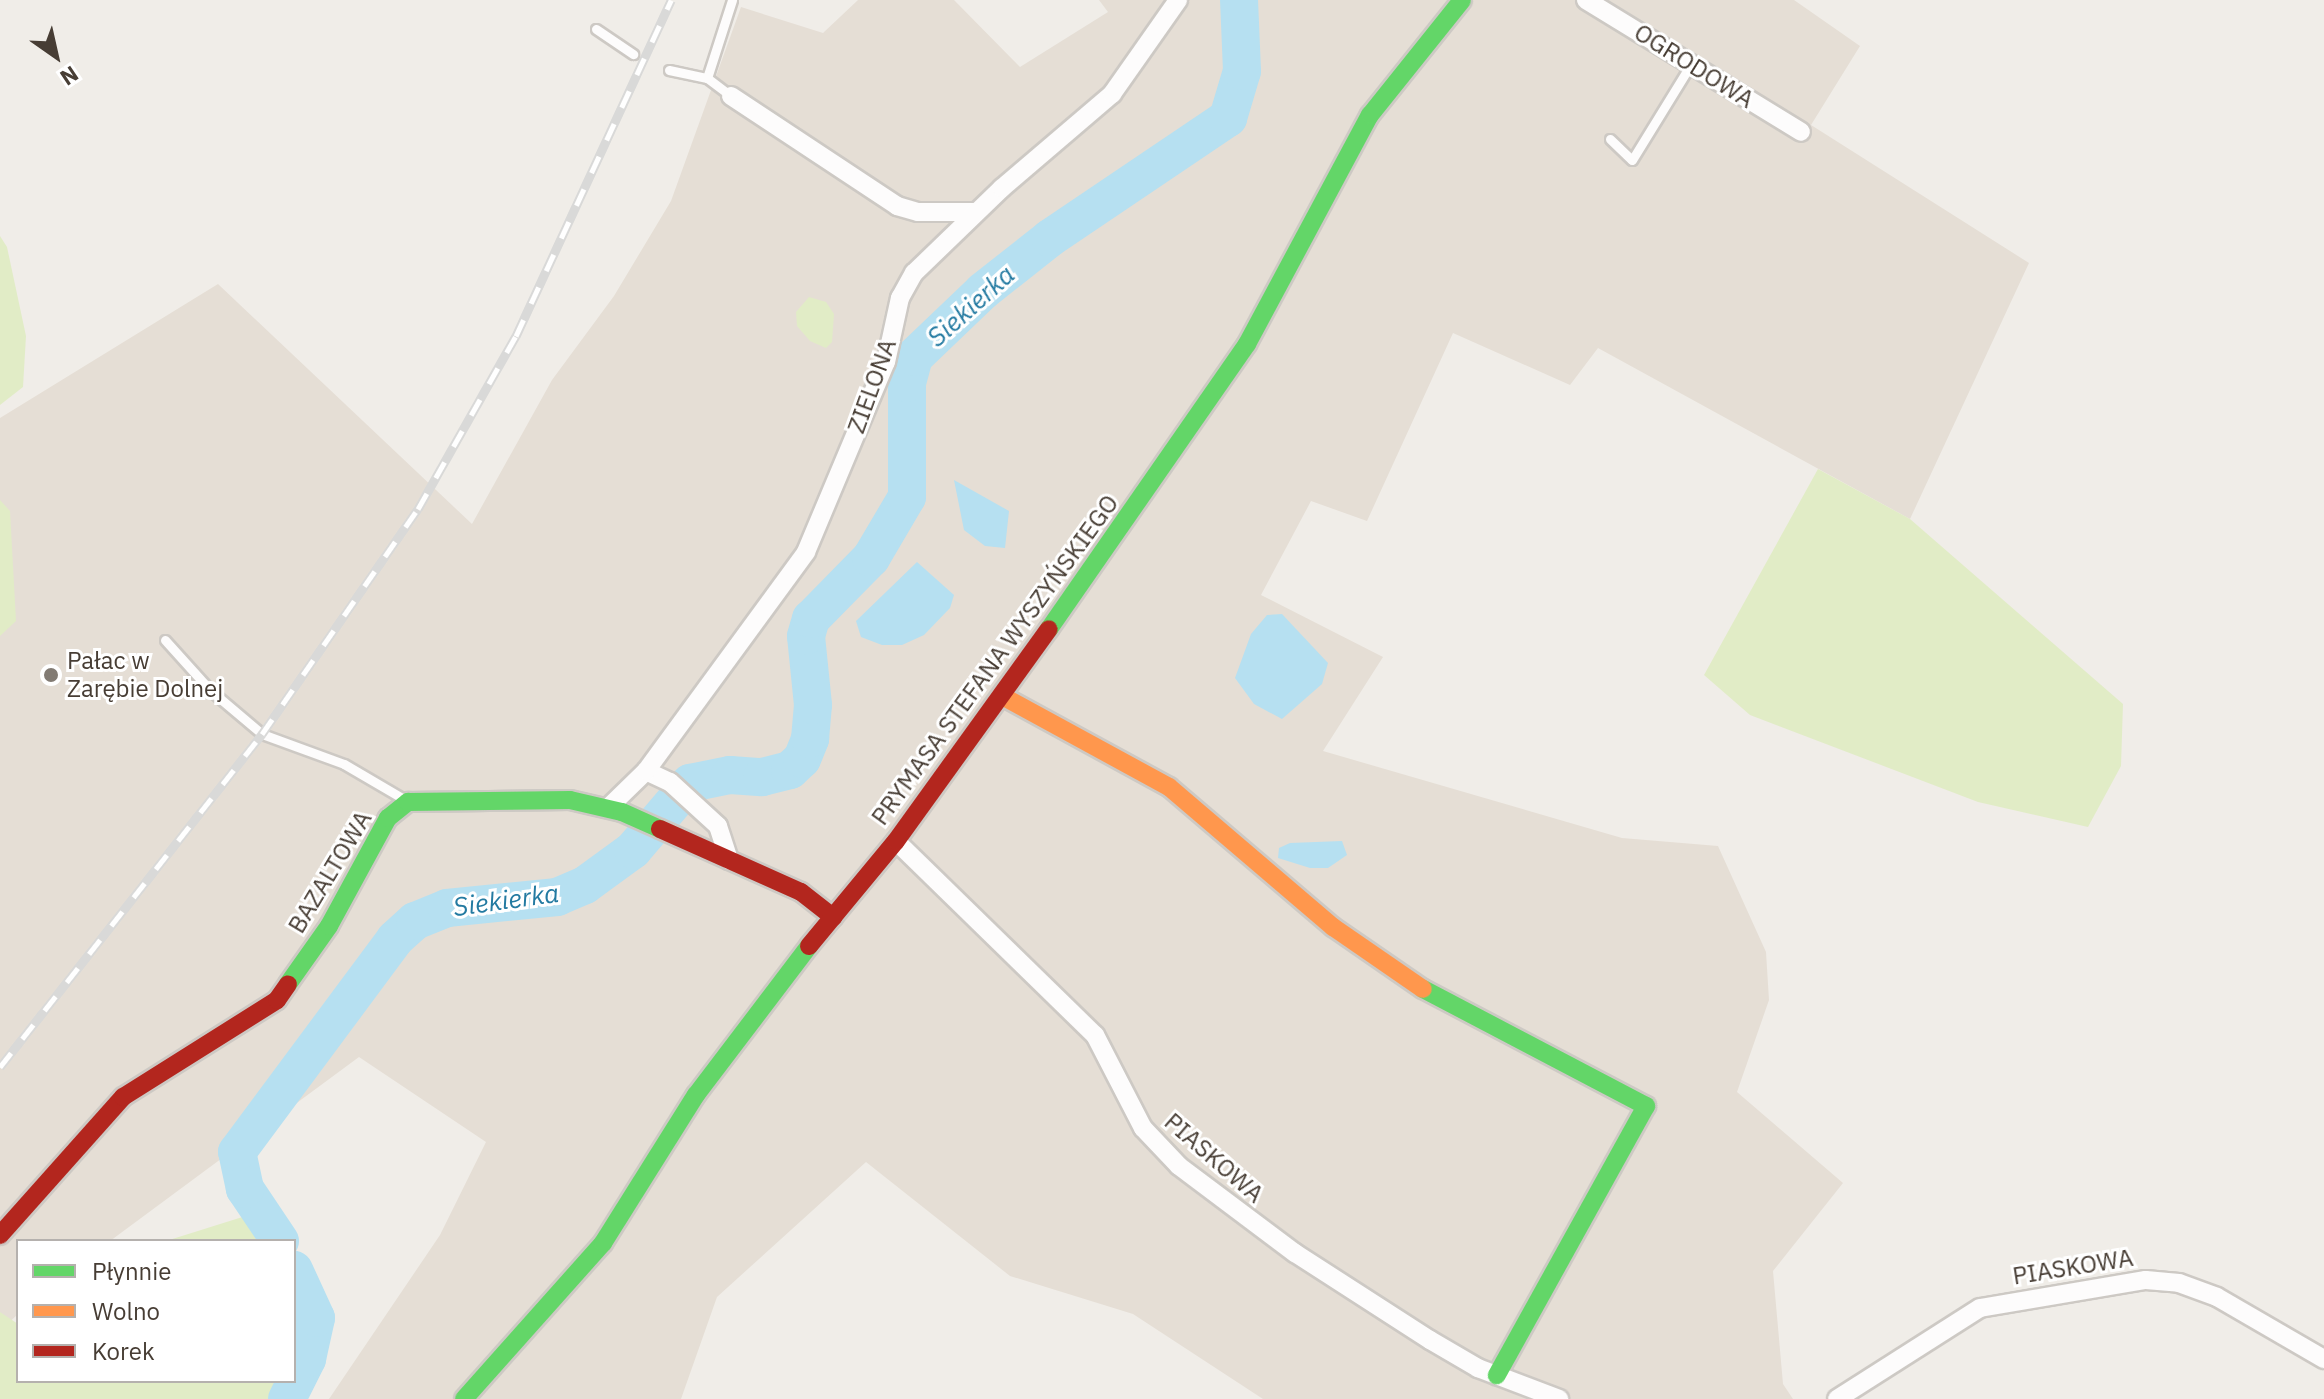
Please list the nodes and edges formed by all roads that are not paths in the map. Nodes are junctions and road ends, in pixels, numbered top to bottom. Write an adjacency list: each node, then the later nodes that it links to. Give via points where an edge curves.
1 (732, 0): 9 (lane)
2 (1178, 0): 13 (street, ZIELONA, via 1112,94)
3 (1462, 0): 15 (street, PRYMASA STEFANA WYSZYŃSKIEGO, via 1370,115 1247,344)
4 (1586, 0): 7 (street, OGRODOWA)
5 (596, 29): 6 (lane)
6 (633, 54)
7 (1691, 64): 11 (street, OGRODOWA); 12 (lane, via 1632,160)
8 (669, 70): 9 (lane)
9 (707, 78): 10 (lane)
10 (731, 96): 13 (street, via 897,206 931,213)
11 (1801, 132)
12 (1610, 139)
13 (976, 212): 16 (street, ZIELONA, via 906,286 886,362 806,552)
14 (165, 640): 17 (lane, via 210,690 262,734 344,764)
15 (1002, 696): 19 (street, PRYMASA STEFANA WYSZYŃSKIEGO); 24 (street, via 1169,787 1333,927 1435,998 1646,1106)
16 (646, 771): 18 (street, ZIELONA); 20 (street, via 670,782 700,809 725,838)
17 (408, 802): 18 (street, BAZALTOWA, via 570,800); 22 (street, BAZALTOWA, via 388,818 329,926 277,1000 123,1097)
18 (615, 810): 20 (street, BAZALTOWA)
19 (896, 841): 21 (street, PRYMASA STEFANA WYSZYŃSKIEGO); 24 (street, PIASKOWA, via 1095,1035 1143,1128 1179,1166 1355,1293)
20 (729, 860): 21 (street, BAZALTOWA, via 801,892)
21 (833, 917): 25 (street, PRYMASA STEFANA WYSZYŃSKIEGO, via 696,1095 603,1243)
22 (0, 1235)
23 (2324, 1359): 27 (street, PIASKOWA, via 2217,1297 2179,1283 2146,1280 1980,1308)
24 (1497, 1375): 26 (street, PIASKOWA)
25 (464, 1399)
26 (1557, 1399)
27 (1837, 1399)

